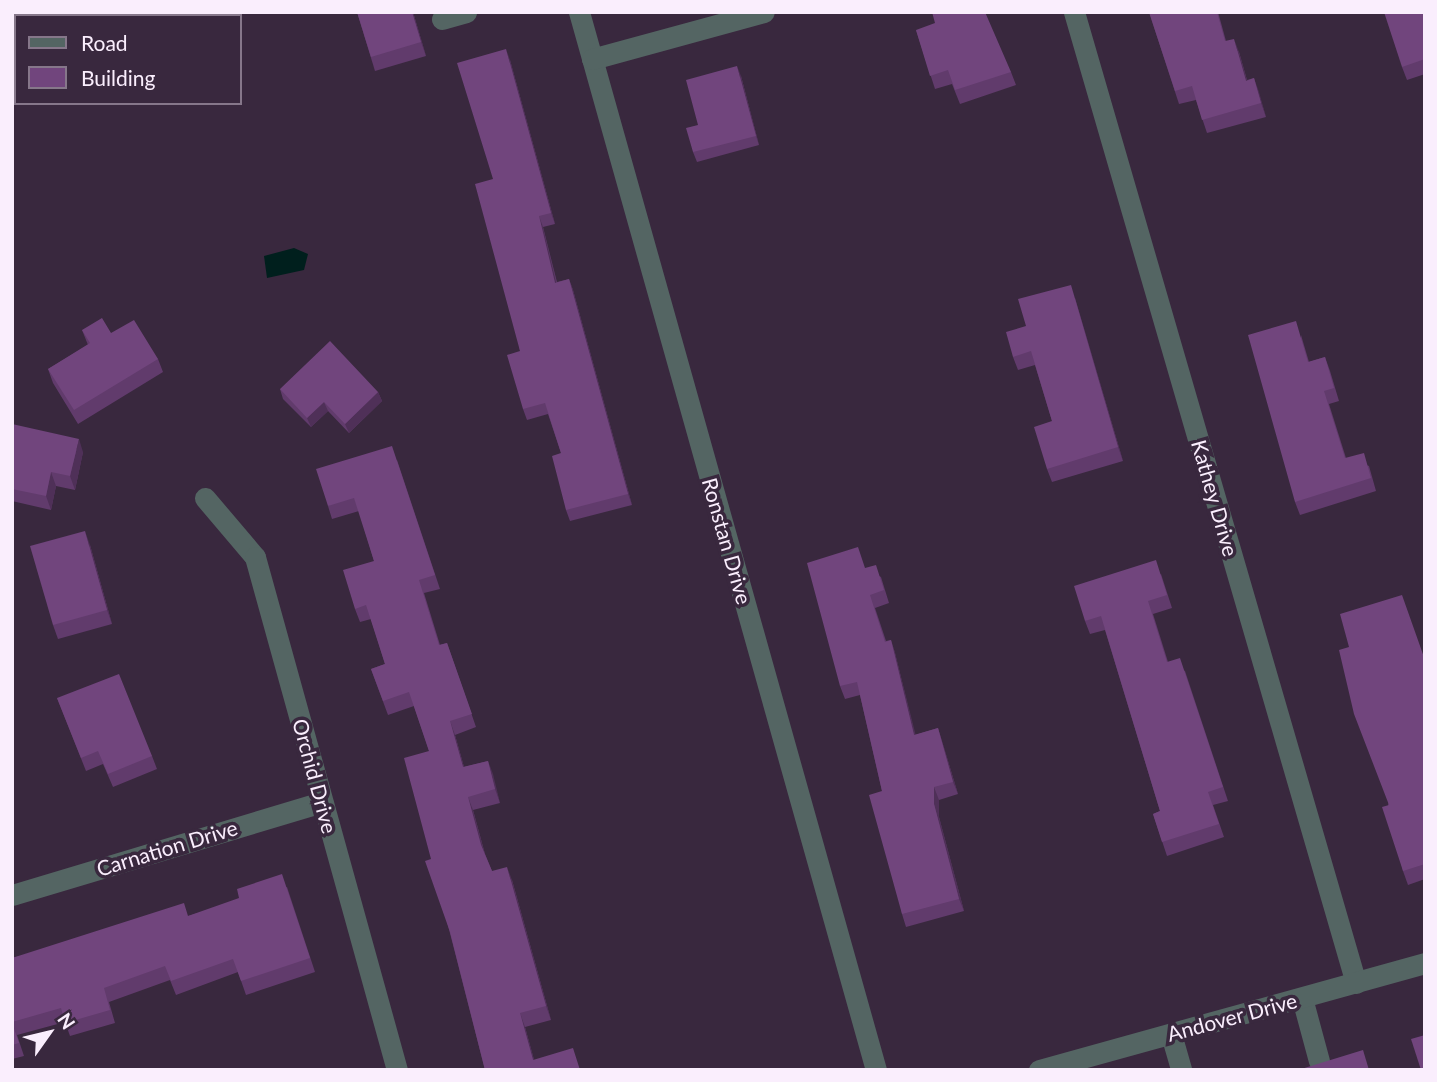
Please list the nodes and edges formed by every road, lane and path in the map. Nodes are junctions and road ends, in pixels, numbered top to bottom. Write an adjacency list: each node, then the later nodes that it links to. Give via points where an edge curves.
1 (466, 12): 5 (street)
2 (579, 12): 6 (street, Ronstan Drive)
3 (764, 12): 6 (street)
4 (1074, 12): 11 (street, Kathey Drive)
5 (442, 19)
6 (592, 59): 17 (street, Ronstan Drive)
7 (205, 498): 8 (street, Orchid Drive, via 255,556)
8 (322, 802): 9 (street, Carnation Drive); 16 (street, Orchid Drive)
9 (12, 895)
10 (1425, 964): 11 (street, Andover Drive)
11 (1356, 983): 12 (street, Andover Drive)
12 (1302, 998): 13 (street, Andover Drive); 14 (street)
13 (1171, 1034): 15 (street, Andover Drive); 18 (street)
14 (1319, 1061)
15 (1041, 1069)
16 (397, 1070)
17 (876, 1070)
18 (1181, 1070)

